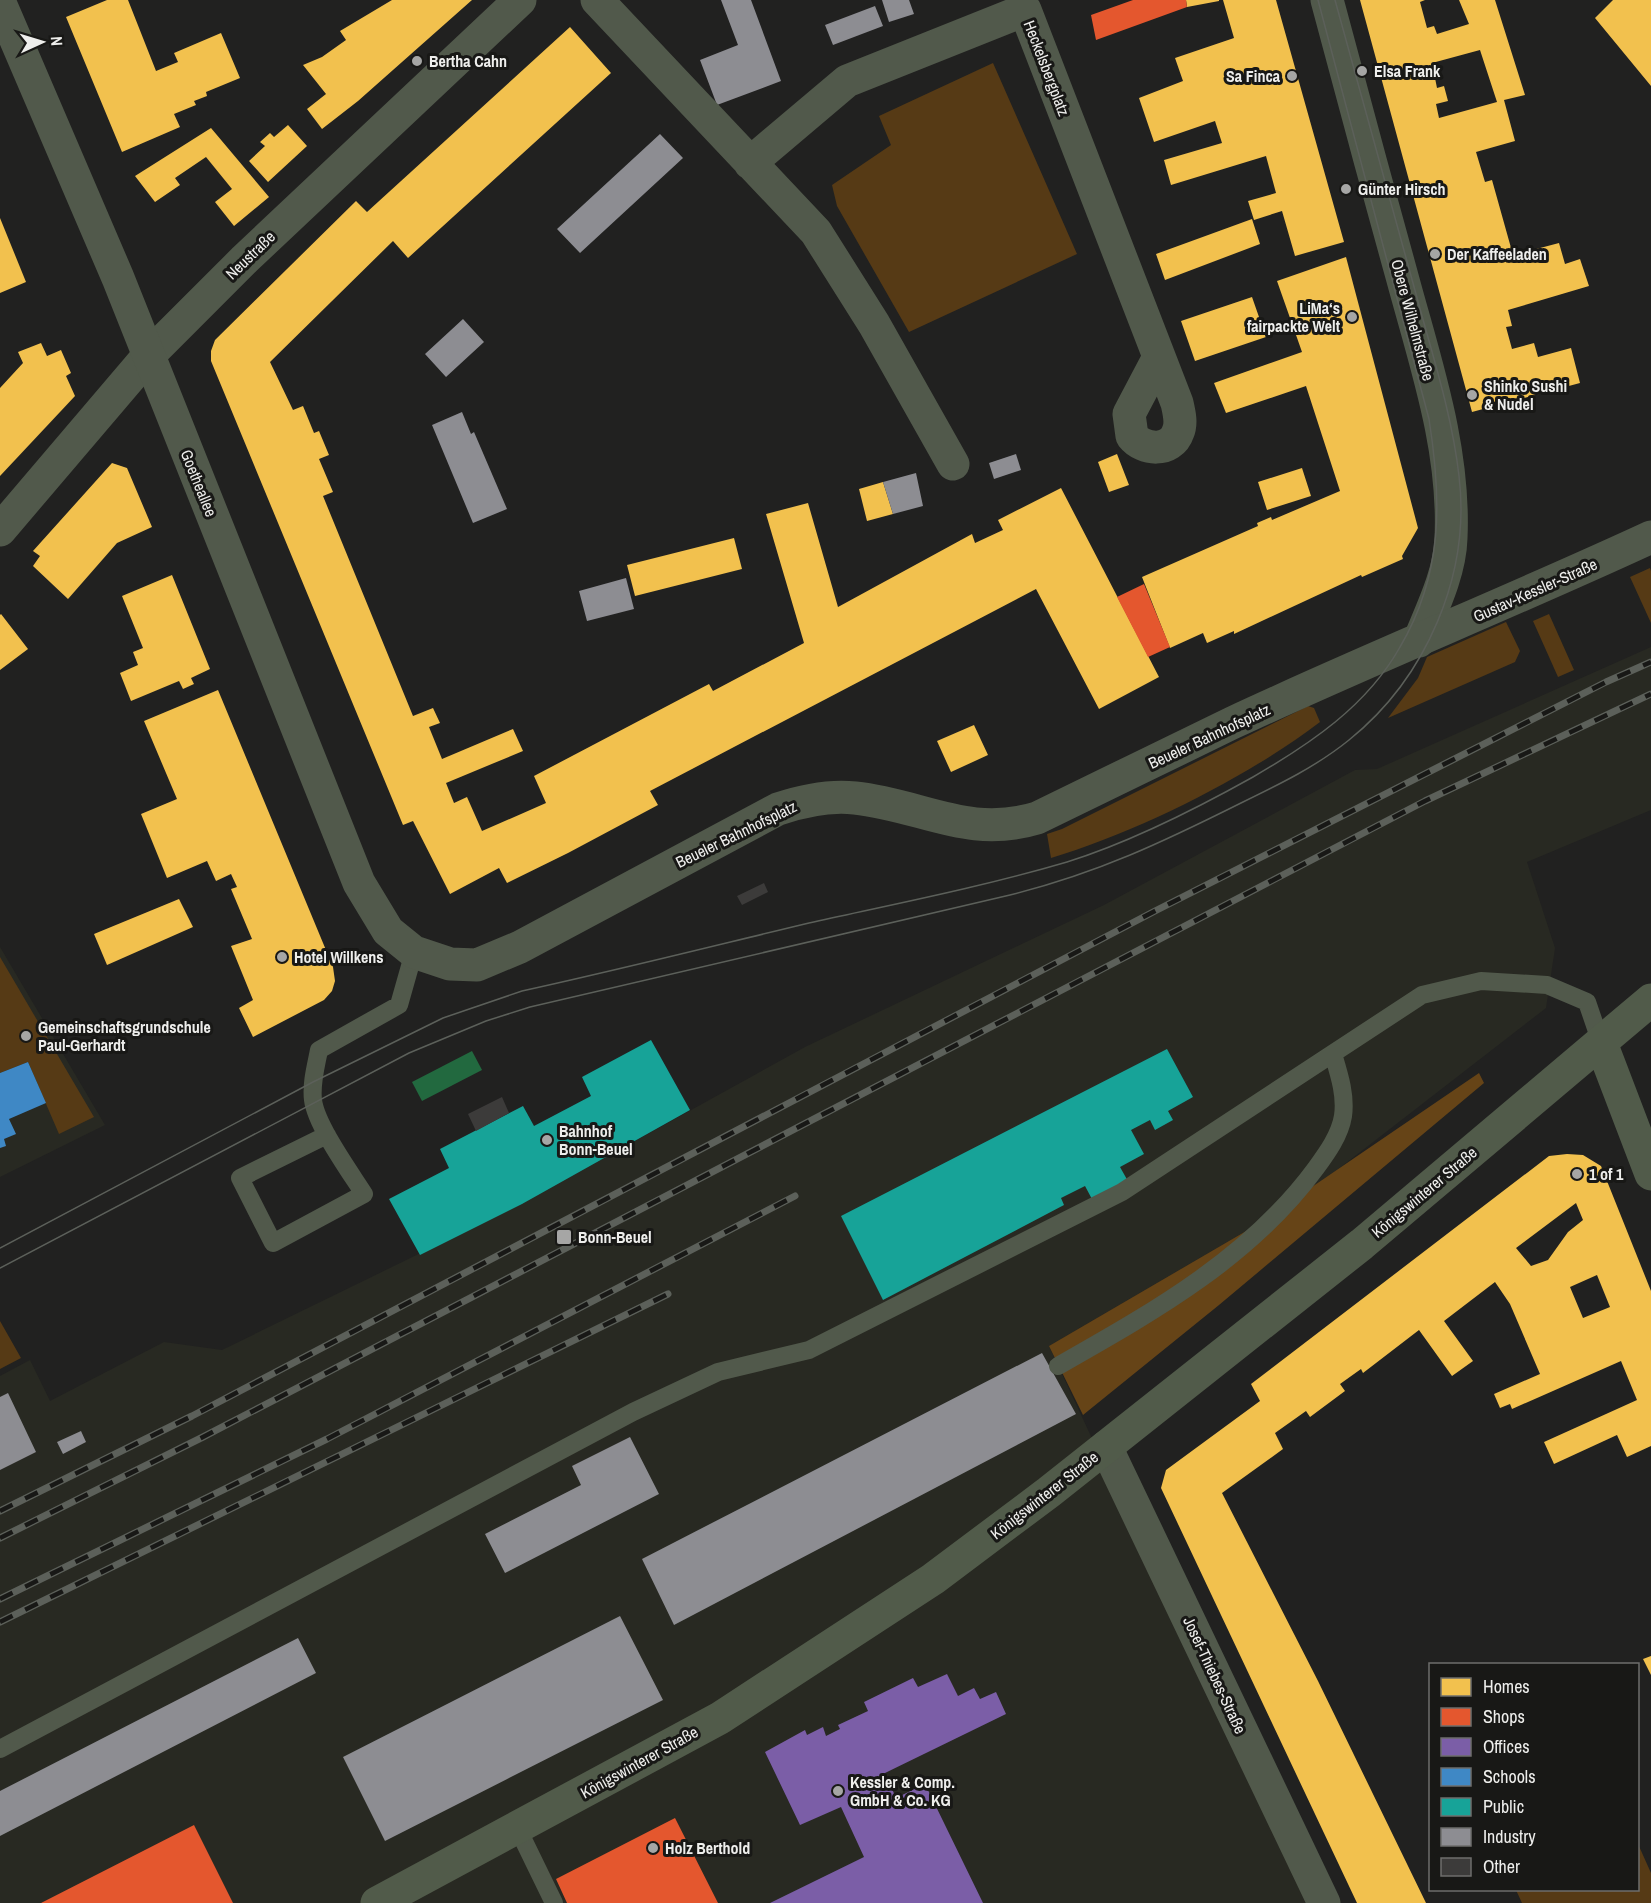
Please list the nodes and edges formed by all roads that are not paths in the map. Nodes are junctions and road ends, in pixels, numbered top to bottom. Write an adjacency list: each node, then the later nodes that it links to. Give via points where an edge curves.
1 (520, 0): 6 (street, Neustraße)
2 (597, 0): 5 (street)
3 (1327, 0): 11 (street, Obere Wilhelmstraße, via 1425,359 1451,485 1451,540 1439,592)
4 (0, 3): 6 (street, Goetheallee)
5 (750, 164): 7 (street, Heckelsbergplatz, via 847,81 1025,10); 8 (street, via 816,232 874,324)
6 (149, 355): 9 (street, Neustraße); 12 (street, Goetheallee, via 359,883 388,931)
7 (1159, 357)
8 (953, 464)
9 (0, 530)
10 (1651, 537): 11 (street, Gustav-Kessler-Straße)
11 (1419, 641): 12 (street, Beueler Bahnhofsplatz, via 1018,824 982,827 854,798 801,801 768,814 520,947 477,965 450,964)
12 (414, 952): 16 (lane, via 399,1005 319,1050 313,1103)
13 (1651, 1000): 14 (main road, Königswinterer Straße)
14 (1601, 1043): 15 (lane, via 1587,1002 1547,985 1481,981 1422,995); 17 (main road); 19 (main road, Königswinterer Straße, via 1362,1244)
15 (1333, 1054): 18 (lane, via 1342,1086 1343,1117 1328,1152 1307,1180 1261,1231 1201,1280); 20 (lane, via 1122,1192 809,1350 717,1372 633,1412)
16 (327, 1135): 16 (lane, via 240,1178 273,1242 364,1194)
17 (1651, 1174)
18 (1058, 1366)
19 (1106, 1447): 21 (main road, Königswinterer Straße, via 933,1580 832,1647 720,1718); 24 (street, Josef-Thiebes-Straße)
20 (0, 1749)
21 (518, 1829): 22 (main road, Königswinterer Straße); 23 (lane)
22 (377, 1903)
23 (554, 1903)
24 (1324, 1903)

